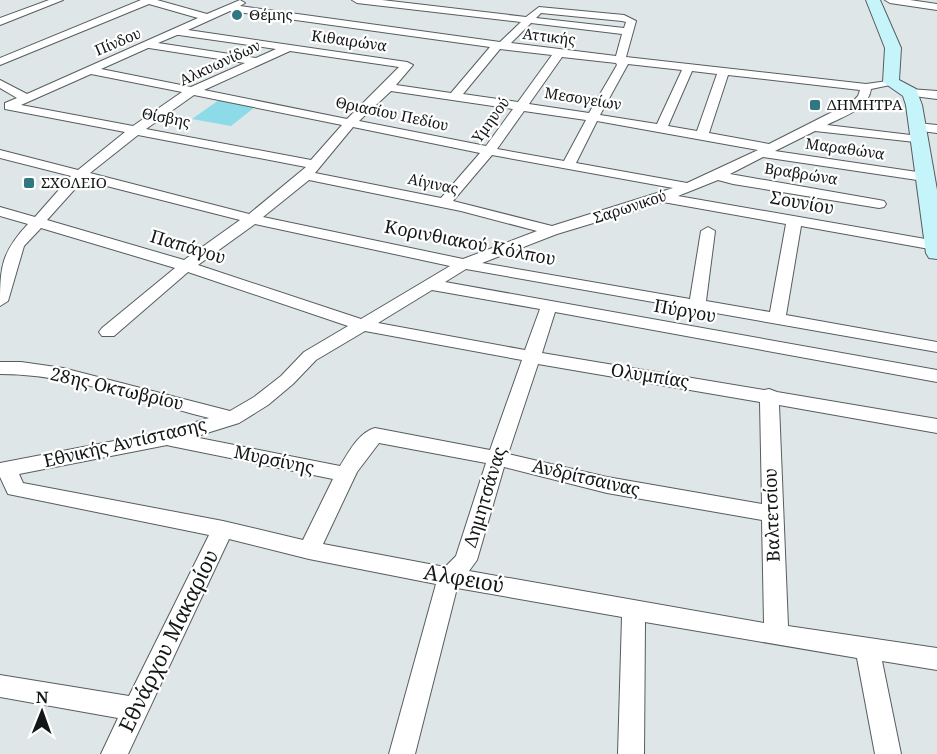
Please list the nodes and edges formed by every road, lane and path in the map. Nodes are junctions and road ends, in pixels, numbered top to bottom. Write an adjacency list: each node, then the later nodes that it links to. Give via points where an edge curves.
1 (58, 0): 12 (street)
2 (148, 0): 10 (street); 21 (street)
3 (248, 0): 8 (street, Πίνδου)
4 (357, 0): 7 (street)
5 (873, 0): 26 (main road, via 893,48)
6 (890, 0): 9 (street)
7 (408, 6): 11 (street); 14 (street)
8 (230, 8): 10 (street, Πίνδου); 14 (street, Αττικής)
9 (937, 8)
10 (209, 18): 13 (street, Πίνδου)
11 (526, 21): 15 (street); 15 (street, via 539,10 630,19); 17 (street)
12 (0, 22)
13 (179, 32): 16 (street, Πίνδου); 18 (street, Κιθαιρώνα)
14 (376, 33): 17 (street, Αττικής)
15 (629, 33): 20 (street)
16 (149, 45): 22 (street); 24 (street, Πίνδου)
17 (499, 46): 19 (street, Αττικής); 33 (street)
18 (288, 48): 22 (street, Αλκυωνίδων); 28 (street, Κιθαιρώνα, via 353,53 407,65)
19 (559, 53): 20 (street, Αττικής); 35 (street, Υμηυού)
20 (620, 60): 23 (street, Αττικής); 37 (street, via 623,65)
21 (0, 62)
22 (257, 63): 30 (street, Αλκυωνίδων)
23 (688, 68): 25 (street, Αττικής); 41 (street)
24 (89, 70): 30 (street, Θριασίου Πεδίου); 34 (street, Πίνδου)
25 (723, 72): 29 (street, Αττικής); 44 (street)
26 (891, 82): 29 (street); 31 (main road)
27 (0, 83): 34 (street)
28 (388, 87): 33 (street, Μεσογείων); 38 (street)
29 (866, 87): 39 (street, Σαρωνικού, via 864,97 856,105)
30 (192, 91): 38 (street, Θριασίου Πεδίου); 40 (street, Αλκυωνίδων)
31 (910, 93): 32 (street); 43 (main road)
32 (937, 95)
33 (455, 96): 35 (street, Μεσογείων)
34 (28, 99): 36 (street, Πίνδου)
35 (521, 106): 37 (street, Μεσογείων); 46 (street, Υμηυού)
36 (5, 108): 40 (street, Θίσβης)
37 (593, 117): 41 (street, Μεσογείων); 48 (street)
38 (351, 122): 46 (street, Θριασίου Πεδίου); 49 (street)
39 (814, 127): 43 (street); 45 (street, Σαρωνικού)
40 (137, 129): 49 (street, Θίσβης); 50 (street, Αλκυωνίδων)
41 (661, 129): 44 (street, Μεσογείων)
42 (937, 129): 43 (street)
43 (918, 134): 52 (main road)
44 (702, 135): 45 (street, Μεσογείων)
45 (766, 150): 51 (street, Σαρωνικού); 52 (street, Μαραθώνα)
46 (489, 151): 48 (street, Θριασίου Πεδίου); 55 (street, Υμηυού)
47 (0, 154): 50 (street, Κορινθιακού Κόλπου)
48 (569, 164): 53 (street, Θριασίου Πεδίου)
49 (310, 170): 55 (street, Αίγινας); 59 (street)
50 (81, 174): 59 (street, Κορινθιακού Κόλπου); 60 (street, Αλκυωνίδων)
51 (718, 175): 53 (street, Σαρωνικού); 56 (street, Βραβρώνα)
52 (924, 177): 58 (main road)
53 (688, 187): 54 (street, Σαρωνικού)
54 (662, 198): 61 (street, Σουνίου); 62 (street, Σαρωνικού)
55 (444, 203): 62 (street, Αίγινας)
56 (879, 204)
57 (0, 211): 60 (street, Παπάγου)
58 (933, 215): 64 (main road)
59 (252, 219): 65 (street, Κορινθιακού Κόλπου); 66 (street)
60 (36, 222): 66 (street, Παπάγου); 68 (street, Αλκυωνίδων, via 17,245)
61 (794, 222): 64 (street, Σουνίου); 71 (street)
62 (552, 231): 65 (street, Σαρωνικού)
63 (708, 231): 69 (street)
64 (936, 249)
65 (464, 264): 67 (street, Σαρωνικού); 69 (street, Κορινθιακού Κόλπου)
66 (186, 266): 72 (street, Παπάγου); 73 (street)
67 (427, 284): 70 (street, Πύργου); 72 (street, Σαρωνικού)
68 (0, 301)
69 (697, 304): 71 (street, Κορινθιακού Κόλπου)
70 (549, 307): 75 (street, Δημητσάνας); 77 (street, Πύργου)
71 (777, 318): 74 (street, Κορινθιακού Κόλπου)
72 (363, 325): 75 (street, Ολυμπίας); 79 (street, Εθνικής Αντίστασης, via 310,356 287,380)
73 (108, 332)
74 (937, 347)
75 (533, 357): 78 (street, Ολυμπίας); 82 (street, Δημητσάνας)
76 (0, 368): 79 (street, 28ης Οκτωβρίου, via 63,374)
77 (937, 376)
78 (769, 395): 80 (street, Ολυμπίας); 85 (street, Βαλτετσίου)
79 (232, 418): 81 (street, Εθνικής Αντίστασης)
80 (937, 426)
81 (167, 438): 83 (street, Εθνικής Αντίστασης); 84 (street, Μυρσίνης)
82 (496, 458): 84 (street, Ανδρίτσαινας, via 383,434 367,440); 85 (street, Ανδρίτσαινας, via 607,485); 88 (street, Δημητσάνας, via 466,560)
83 (4, 469): 86 (street, Αλφειού, via 15,489)
84 (347, 475): 87 (street)
85 (771, 514): 90 (street, Βαλτετσίου)
86 (224, 529): 87 (street, Αλφειού); 94 (street, Εθνάρχου Μακαρίου)
87 (309, 550): 88 (street, Αλφειού)
88 (449, 577): 89 (street, Αλφειού); 96 (street, Δημητσάνας)
89 (634, 610): 90 (street, Αλφειού); 97 (street)
90 (776, 635): 91 (street, Αλφειού)
91 (867, 647): 92 (street, Αλφειού); 98 (street)
92 (937, 659)
93 (0, 686): 94 (street)
94 (135, 709): 95 (street, Εθνάρχου Μακαρίου)
95 (114, 754)
96 (402, 754)
97 (631, 754)
98 (888, 754)

